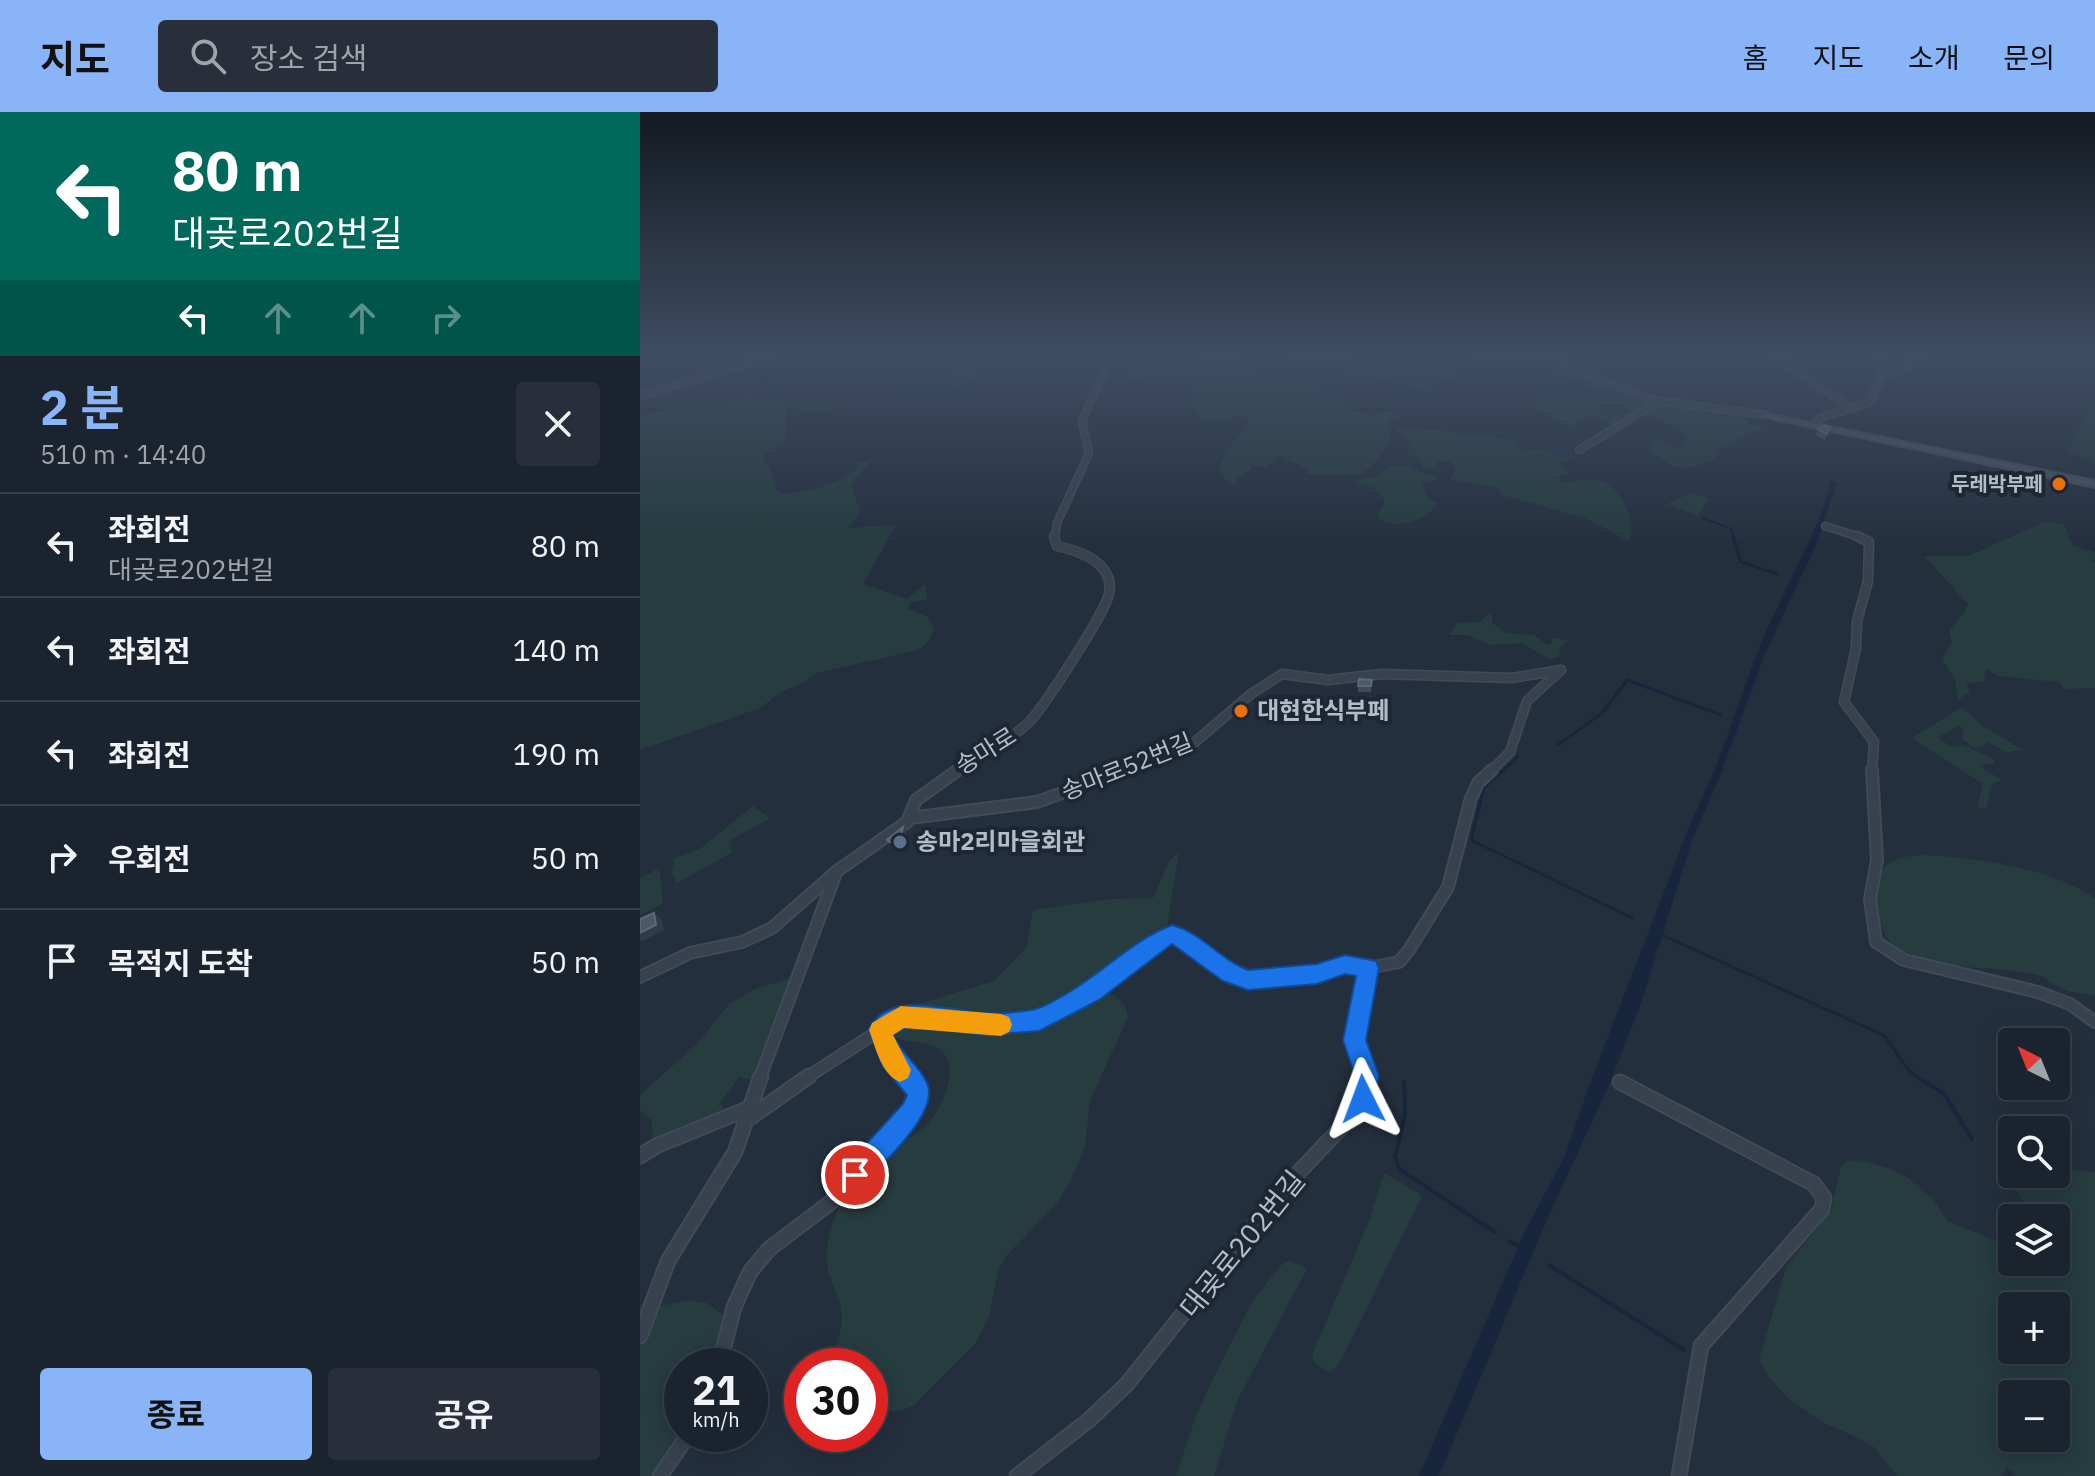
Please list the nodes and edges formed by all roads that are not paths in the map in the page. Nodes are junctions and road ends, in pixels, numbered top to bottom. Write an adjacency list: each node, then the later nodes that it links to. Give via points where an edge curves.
1 (1082, 422): 9 (street, 송마로, via 1089,453 1054,536 1057,546 1086,554 1104,569 1109,586 1104,608 1030,722 925,792)
2 (1625, 422): 6 (street)
3 (1797, 422): 5 (street)
4 (1816, 422): 5 (street)
5 (1813, 425): 7 (street)
6 (1579, 450)
7 (2095, 484)
8 (1825, 526): 13 (street, via 1869,542 1868,581 1844,702 1874,742 1871,790 1877,860 1870,899 1876,942 1904,960 2059,1000)
9 (910, 818): 10 (street, 송마로); 11 (street, 송마로52번길, via 1037,802 1172,753 1195,742 1282,674 1328,680 1381,674 1512,678 1561,670 1527,701 1510,752 1478,783 1448,887 1409,950 1399,962)
10 (837, 871): 12 (street, 송마로, via 772,928 690,953); 16 (street)
11 (1368, 968): 14 (street, via 1345,964 1317,974 1248,980 1231,974 1178,935 1166,936 1091,993 1039,1020 986,1025 910,1015); 22 (street, 대곶로202번길, via 1354,1040 1367,1076 1366,1089 1356,1112 1279,1193 1127,1384)
12 (640, 977)
13 (2095, 1022)
14 (880, 1030): 16 (street); 19 (street, via 891,1058 917,1087 916,1103 839,1196 769,1249 750,1272)
15 (1620, 1082): 23 (street, via 1814,1184 1824,1196 1822,1209 1701,1346)
16 (746, 1116): 17 (street); 18 (street, via 728,1166 668,1261)
17 (640, 1156)
18 (640, 1336)
19 (724, 1348)
20 (677, 1452): 21 (street)
21 (660, 1476)
22 (1017, 1476)
23 (1679, 1476)

